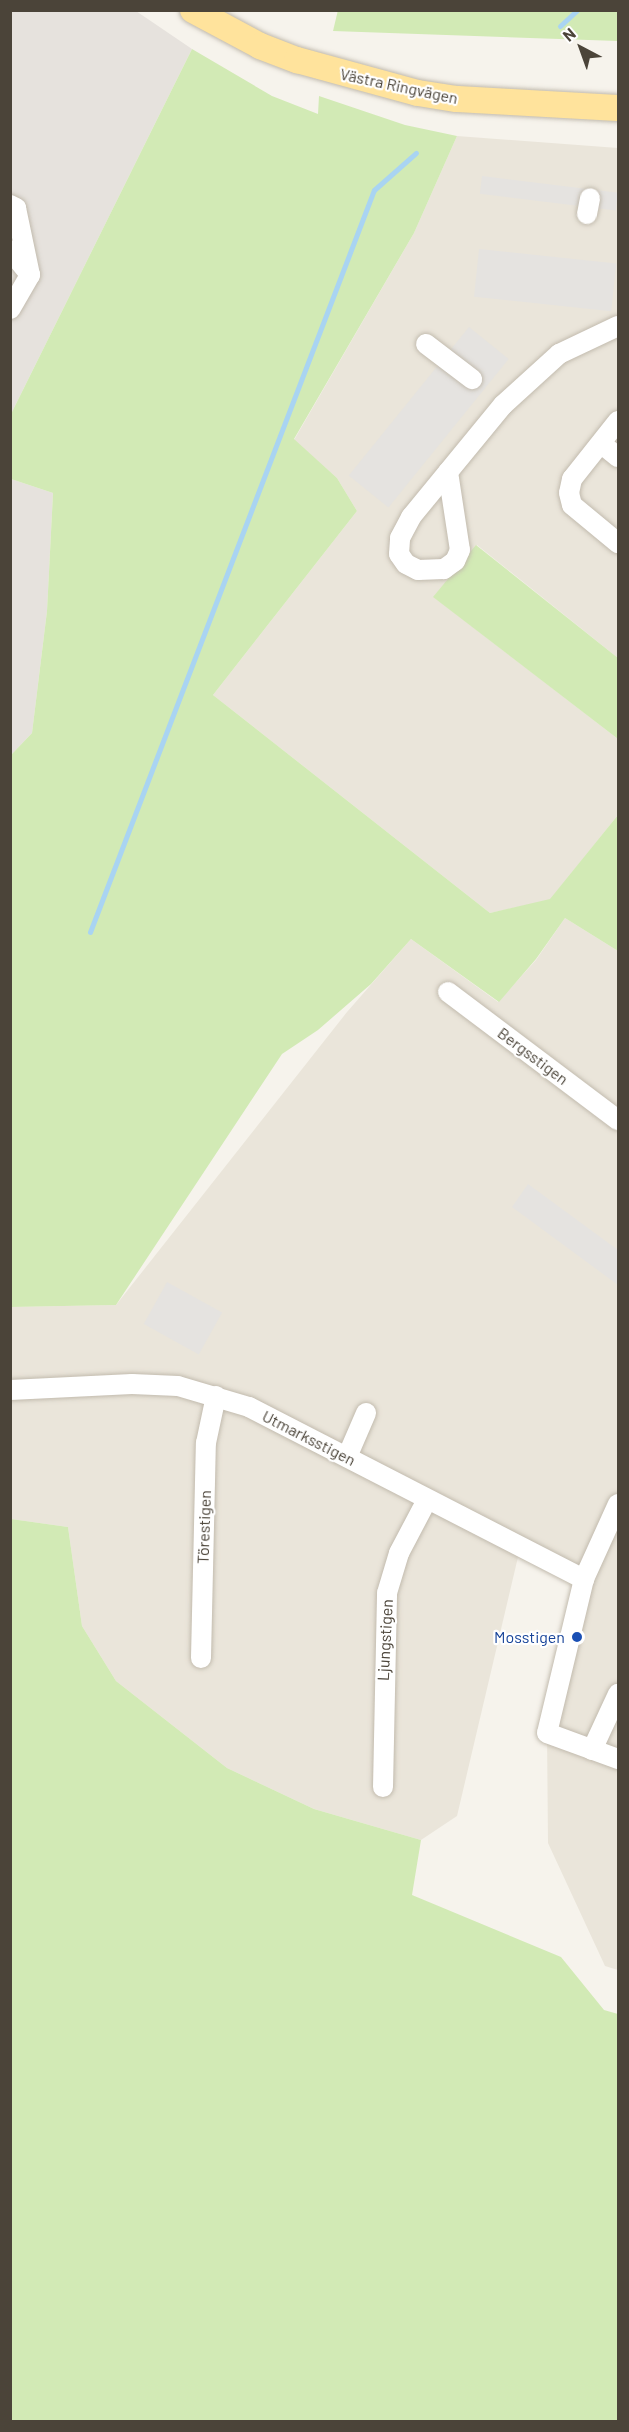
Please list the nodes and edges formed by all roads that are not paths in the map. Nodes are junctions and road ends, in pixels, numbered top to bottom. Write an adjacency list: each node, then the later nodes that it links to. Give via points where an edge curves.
1 (193, 10): 2 (main road, Västra Ringvägen, via 260,46 297,60 418,93 457,99)
2 (618, 108)
3 (10, 205): 5 (street, via 16,208)
4 (10, 250): 5 (street)
5 (30, 275): 6 (street)
6 (10, 309)
7 (618, 326): 13 (street, via 559,354 536,373 509,398)
8 (426, 344): 9 (street)
9 (472, 380)
10 (618, 421): 11 (street)
11 (603, 445): 12 (street); 14 (street, via 572,479 569,493 572,505)
12 (618, 457)
13 (448, 472): 13 (street, via 400,538 399,555 418,570 444,569 455,561 460,550)
14 (618, 543)
15 (448, 992): 16 (street, Bergsstigen)
16 (618, 1120)
17 (10, 1390): 18 (street, Utmarksstigen, via 132,1384 178,1386)
18 (216, 1396): 20 (street, Utmarksstigen, via 249,1407); 24 (street, Törestigen, via 206,1443)
19 (366, 1413): 20 (street)
20 (347, 1457): 21 (street, Utmarksstigen)
21 (427, 1500): 23 (street, Utmarksstigen); 28 (street, Ljungstigen, via 399,1553 387,1593)
22 (618, 1504): 23 (street)
23 (584, 1579): 26 (street, via 547,1733)
24 (201, 1658)
25 (618, 1694): 26 (street)
26 (592, 1750): 27 (street)
27 (618, 1759)
28 (383, 1787)

